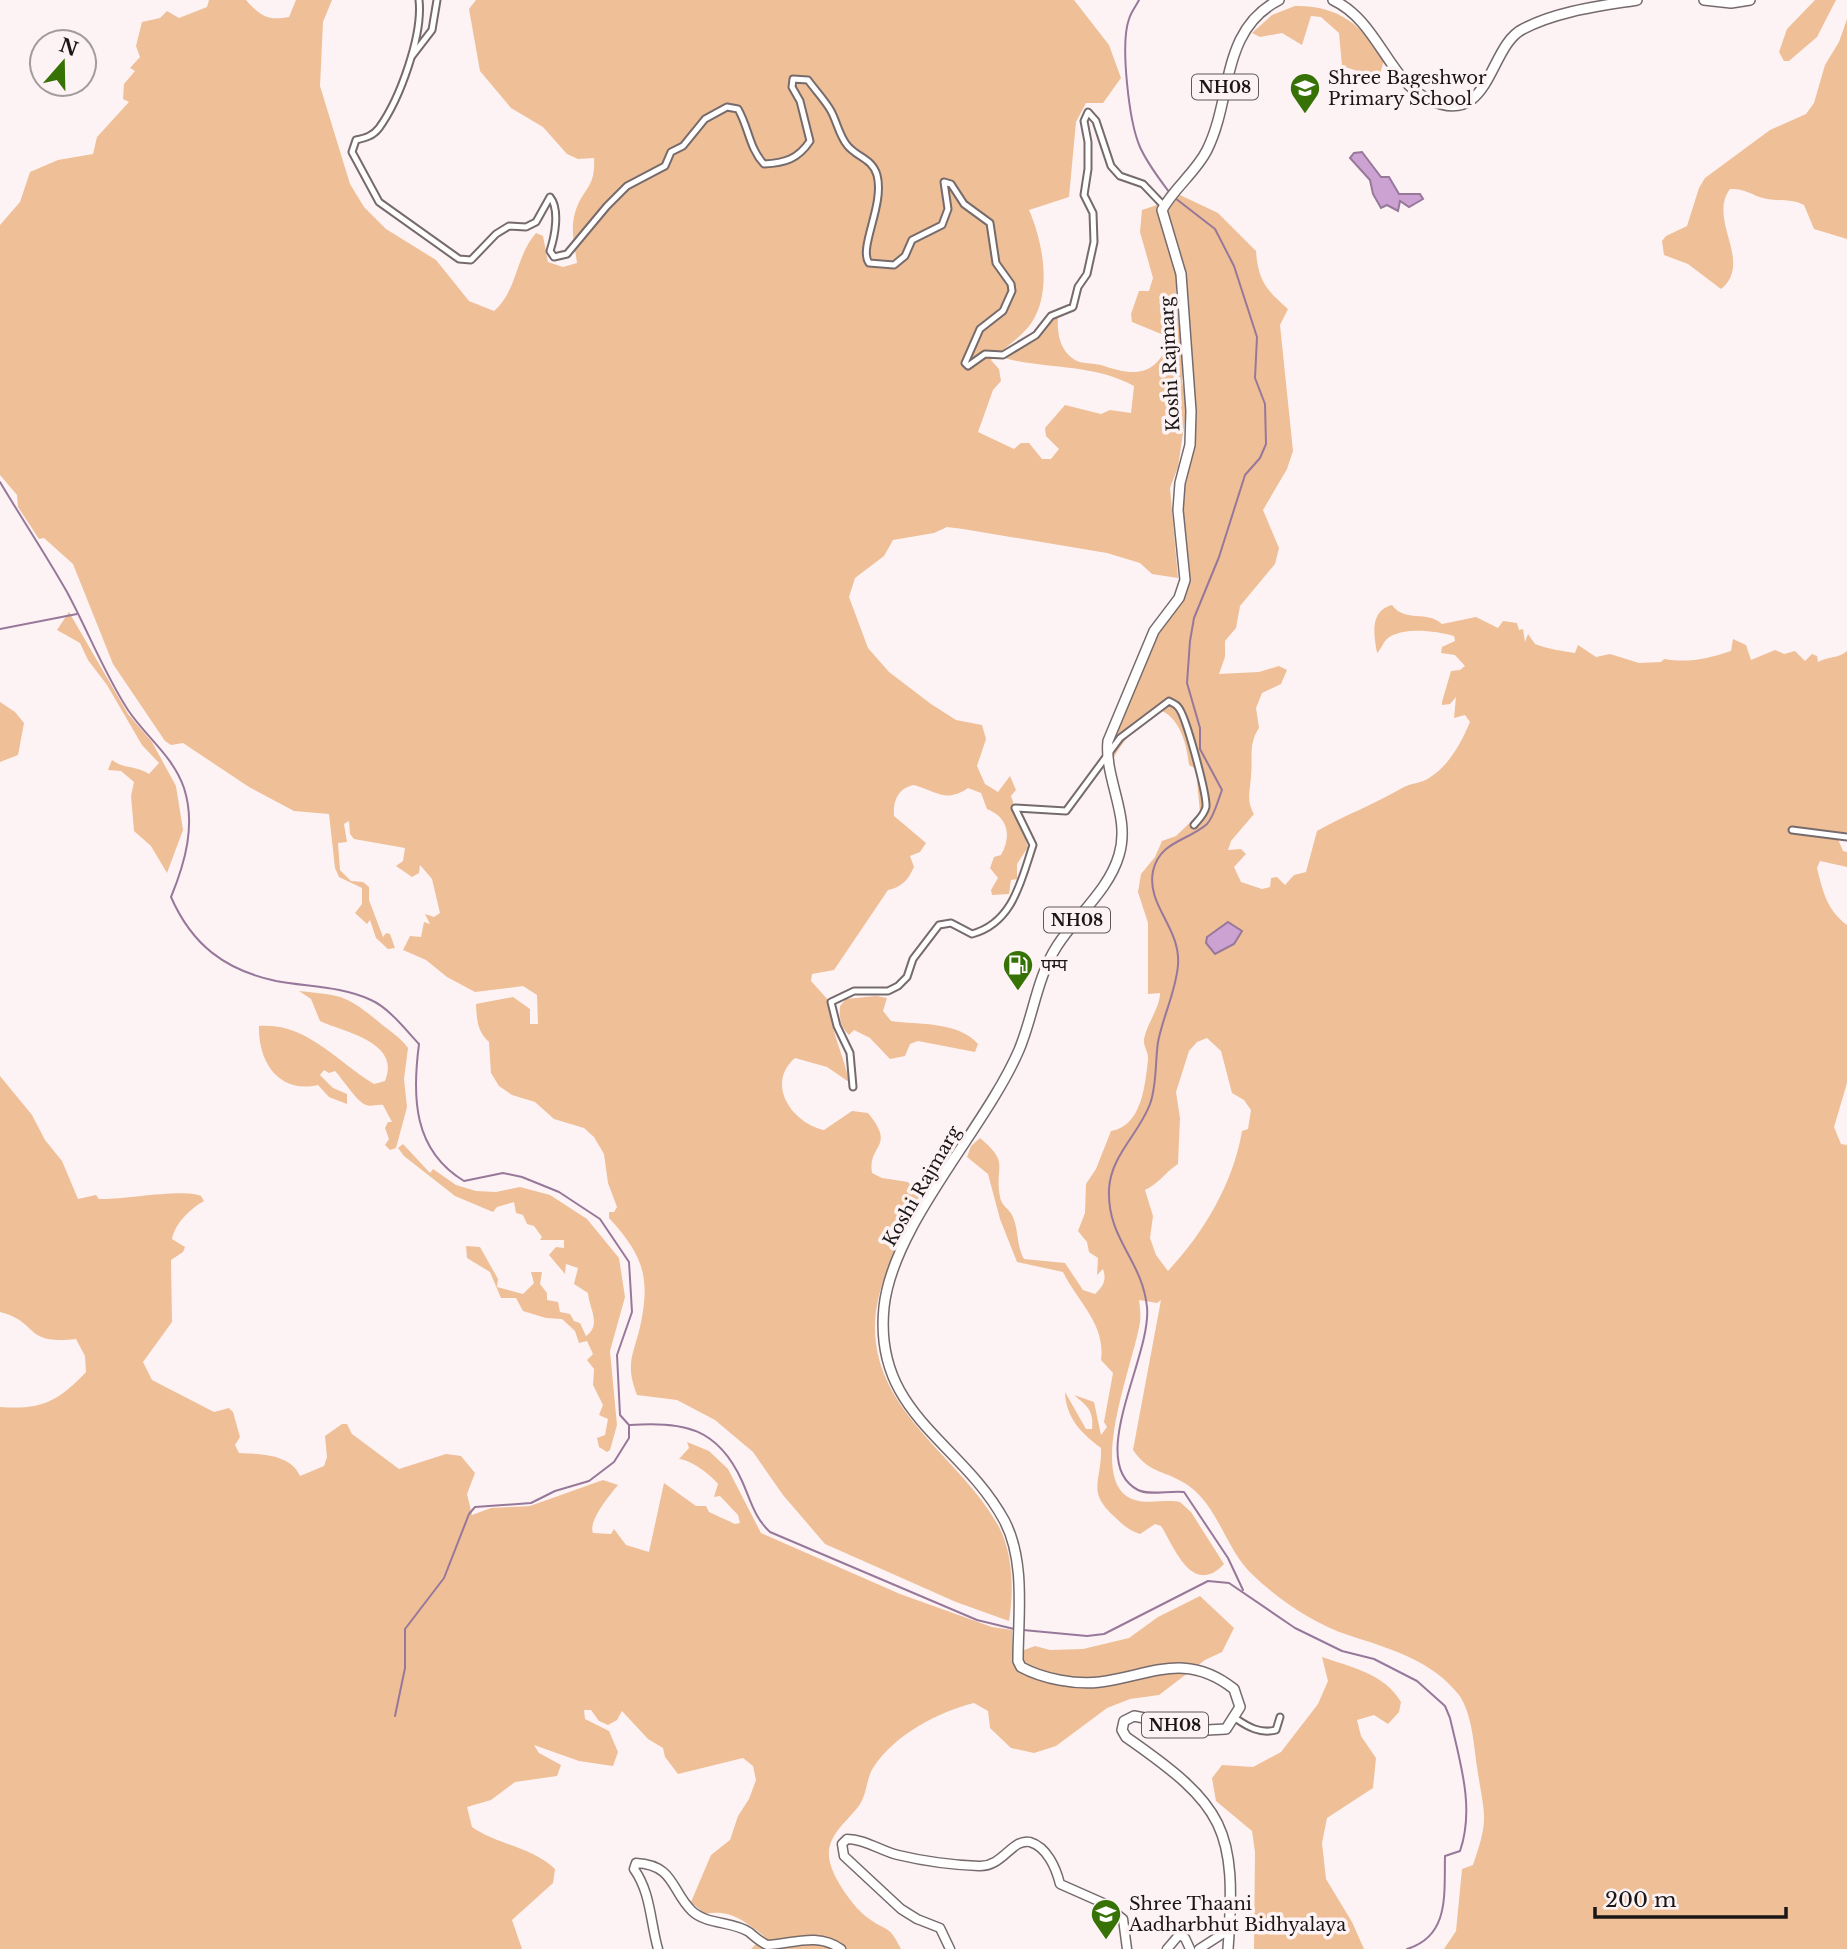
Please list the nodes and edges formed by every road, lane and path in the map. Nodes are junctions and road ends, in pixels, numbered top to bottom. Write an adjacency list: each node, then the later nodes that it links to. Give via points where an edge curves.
1 (419, 0): 8 (street, via 416,43)
2 (437, 0): 8 (street, via 432,30)
3 (1279, 0): 9 (main road, NH08, via 1259,12 1240,38 1206,153)
4 (1334, 0): 5 (main road, via 1363,23 1416,92 1450,105 1469,101 1485,86 1512,36 1521,30 1561,15)
5 (1637, 0)
6 (1704, 0): 7 (main road)
7 (1750, 0)
8 (410, 58): 9 (street, via 378,130 356,140 352,152 379,202 459,259 471,260 509,226 536,222 550,197 555,205 555,238 550,251 554,257 567,254 627,186 665,166 671,152 683,146 705,119 727,107 738,110 755,155 764,164 785,163 802,153 810,141 792,87 793,79 808,80 831,110 849,148 866,158 877,175 880,201 864,246 869,263 894,265 905,256 912,240 942,225 948,209 944,182 990,223 996,262 1012,291 1003,312 980,329 965,363 968,366 985,354 1003,355 1036,335 1051,316 1073,307 1094,242 1093,213 1084,195 1088,169 1084,121 1088,112 1096,121 1111,166)
9 (1166, 204): 10 (main road, Koshi Rajmarg / NH08, via 1164,221 1181,274 1191,411 1178,510 1185,580 1179,598 1154,631 1112,728)
10 (1107, 757): 11 (street, via 1120,738 1147,715 1169,701 1179,707 1203,780 1206,805); 14 (street, via 1066,811 1016,808 1033,845 1009,910 1000,920 972,934 951,923 939,925 898,986 888,991 854,991 831,1002 850,1052); 16 (main road, Koshi Rajmarg / NH08, via 1121,813 1117,862 1056,947 997,1093 892,1272 884,1305 886,1350 897,1388 914,1415 1004,1520 1015,1551 1018,1661 1025,1670 1079,1683 1172,1666 1213,1675 1234,1689 1240,1707)
11 (1194, 825)
12 (1792, 830): 13 (street)
13 (1847, 837)
14 (853, 1087)
15 (1280, 1717): 16 (street, via 1272,1732 1250,1729)
16 (1235, 1718): 17 (main road, NH08, via 1226,1729 1216,1731 1134,1716 1124,1721 1122,1730 1196,1791 1210,1809 1232,1871)
17 (1230, 1929): 24 (street); 25 (main road, NH08)
18 (658, 1949): 19 (street, via 636,1863 673,1879 690,1909 701,1917 731,1924 767,1945 798,1938 824,1941)
19 (841, 1949)
20 (950, 1949): 21 (street, via 940,1928 901,1909 844,1856 842,1844 847,1839 897,1855 981,1866 1002,1860 1023,1841 1032,1842 1052,1862 1060,1884 1103,1903 1123,1919)
21 (1127, 1949)
22 (1167, 1949): 23 (street, via 1179,1935)
23 (1190, 1949)
24 (1199, 1949)
25 (1228, 1949)

